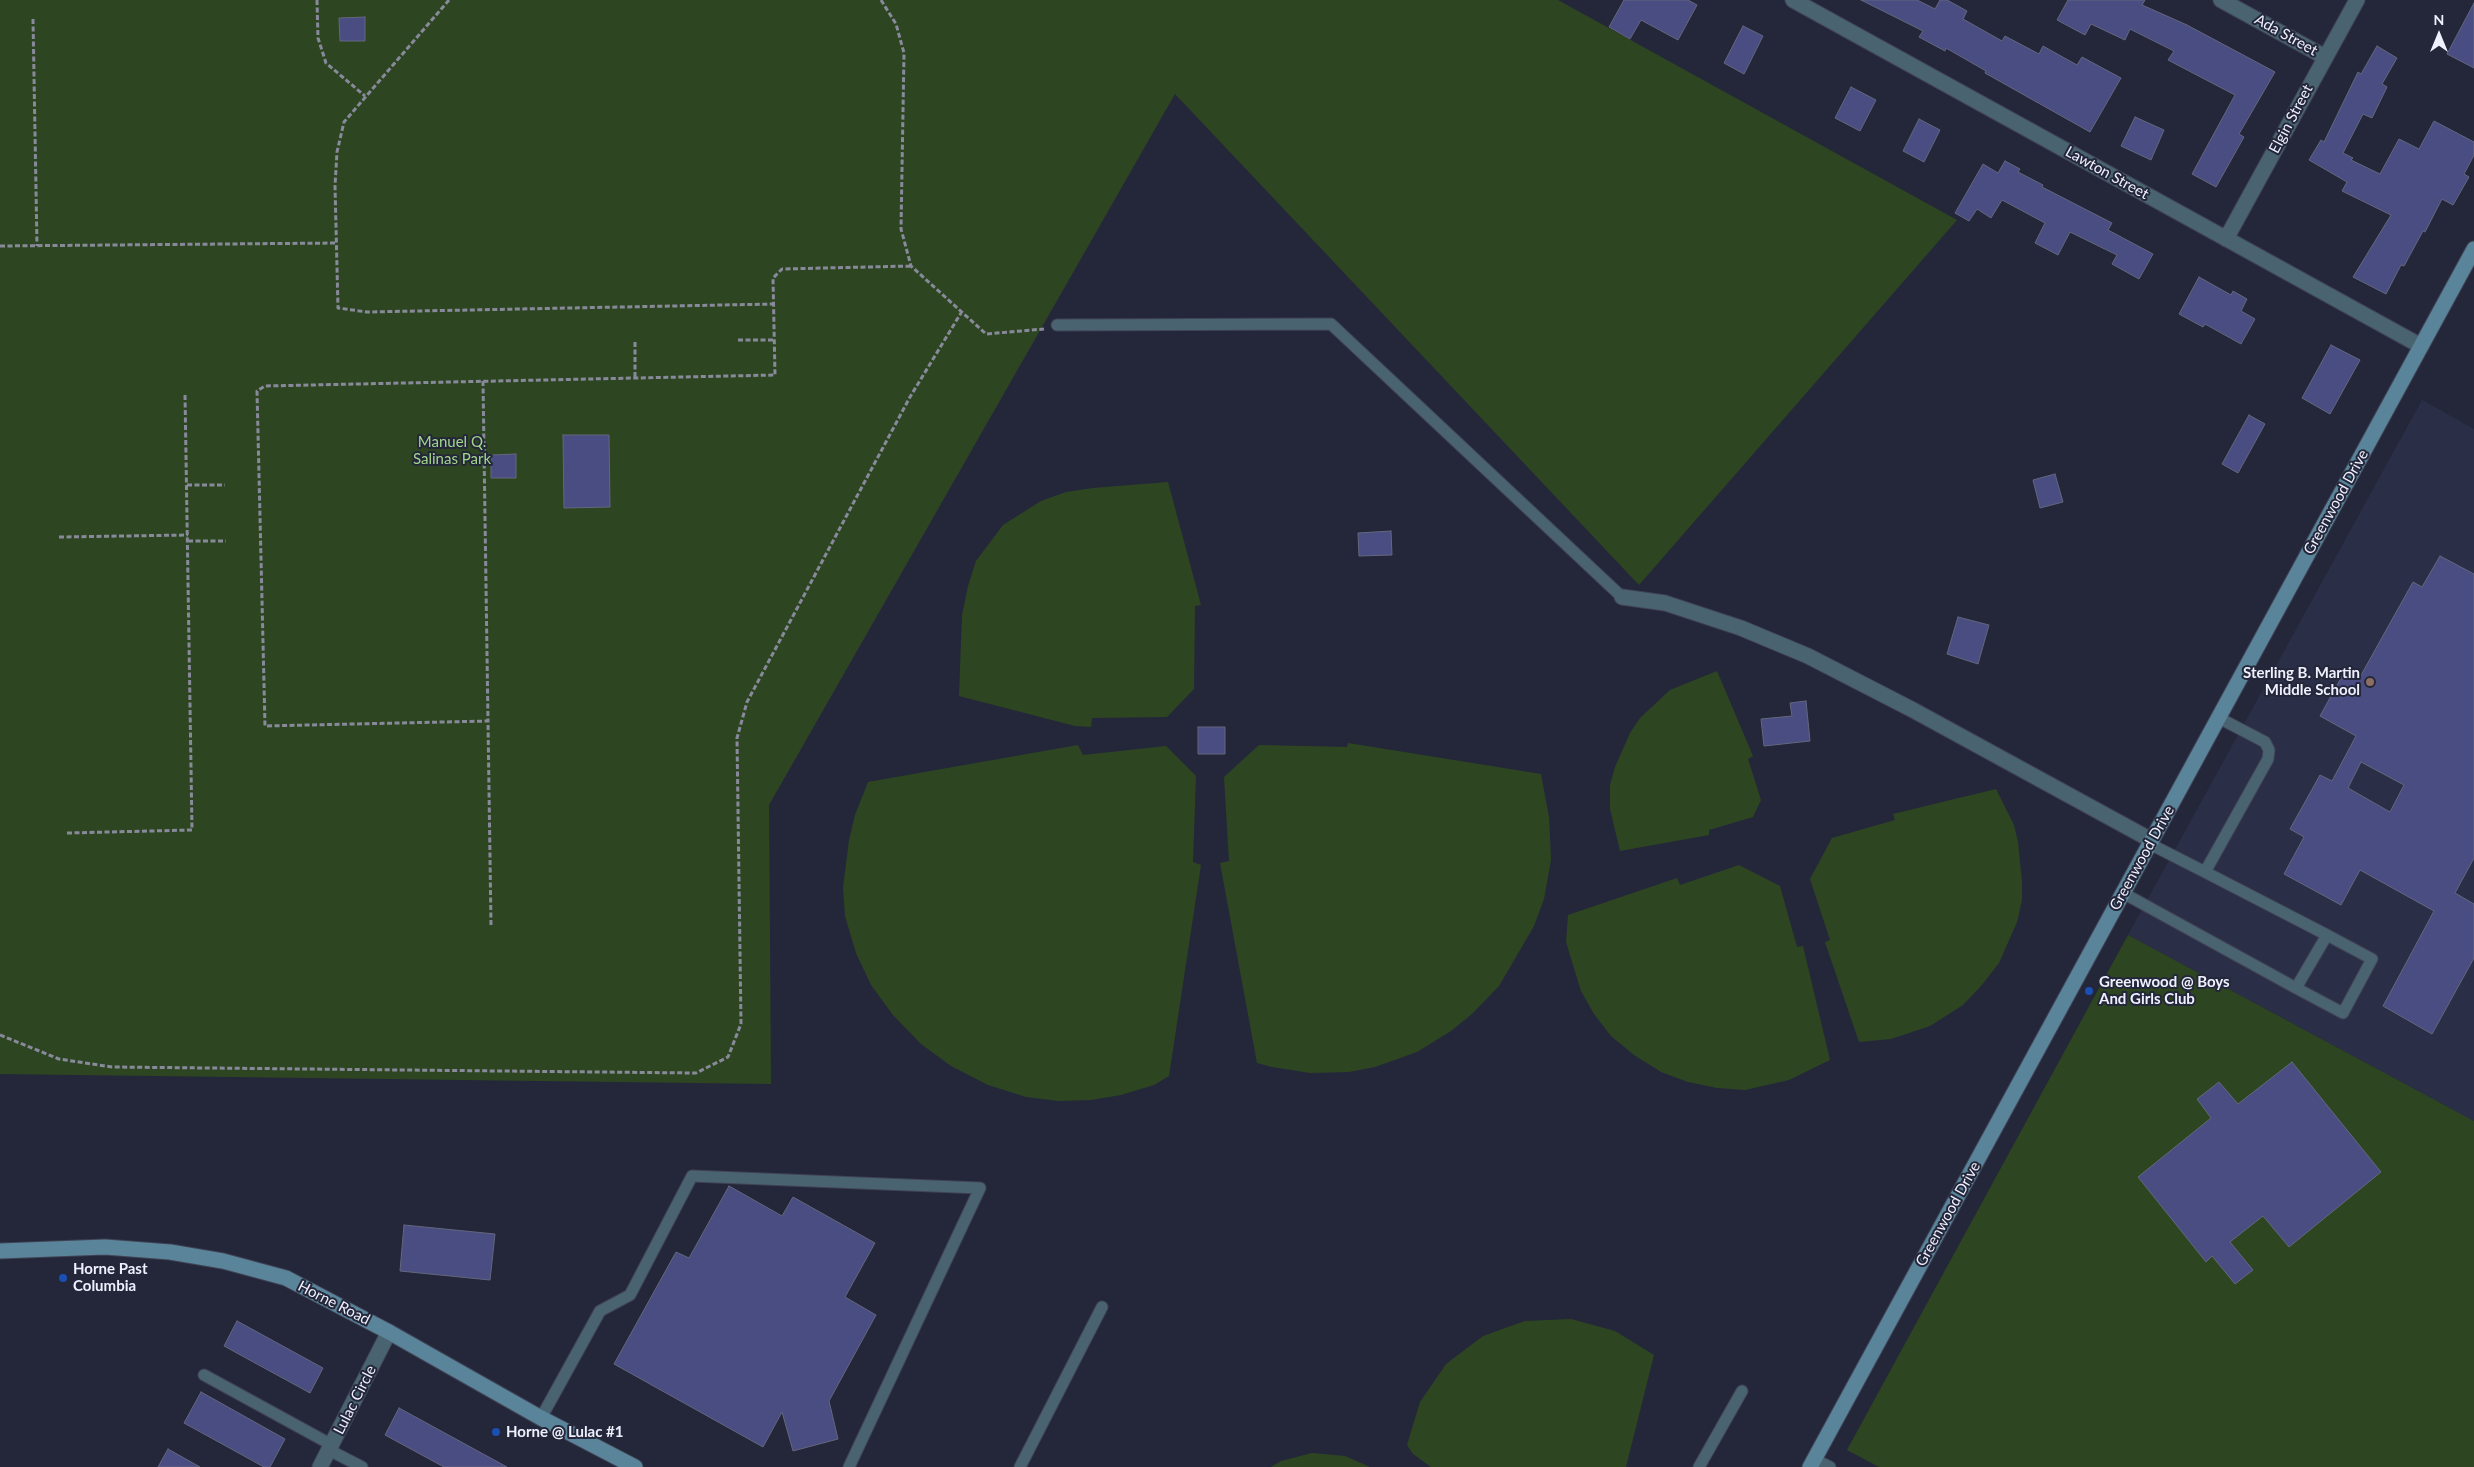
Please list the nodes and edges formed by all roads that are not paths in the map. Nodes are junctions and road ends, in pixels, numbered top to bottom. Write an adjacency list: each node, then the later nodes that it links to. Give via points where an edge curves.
1 (1793, 0): 5 (street, Lawton Street)
2 (2221, 0): 4 (street, Ada Street)
3 (2357, 0): 4 (street, Elgin Street)
4 (2325, 57): 5 (street, Elgin Street)
5 (2226, 239): 8 (street, Lawton Street)
6 (2474, 249): 8 (main road, Greenwood Drive)
7 (1057, 325): 9 (lane, via 1331,324)
8 (2421, 346): 10 (main road, Greenwood Drive)
9 (1622, 597): 11 (street, via 1665,603 1741,628 1808,656 1913,710)
10 (2218, 718): 11 (main road, Greenwood Drive); 12 (lane, via 2265,742 2269,750 2268,759)
11 (2151, 842): 12 (lane); 13 (main road, Greenwood Drive)
12 (2205, 872): 14 (lane)
13 (2123, 893): 15 (lane); 23 (main road, Greenwood Drive)
14 (2327, 935): 15 (lane); 15 (lane, via 2372,959 2343,1013)
15 (2296, 988)
16 (0, 1251): 18 (main road, Horne Road, via 104,1247 170,1252 223,1261 286,1278)
17 (1102, 1307): 28 (lane)
18 (389, 1332): 21 (main road, Horne Road); 22 (street, Lulac Circle)
19 (204, 1375): 22 (lane)
20 (1742, 1391): 29 (lane)
21 (541, 1418): 26 (main road, Horne Road); 27 (lane, via 600,1311 630,1296 692,1176 980,1188)
22 (331, 1447): 24 (street, Lulac Circle); 25 (lane)
23 (1812, 1463): 30 (lane)
24 (320, 1467)
25 (362, 1467)
26 (635, 1467)
27 (849, 1467)
28 (1020, 1467)
29 (1699, 1467)
30 (1830, 1467)

